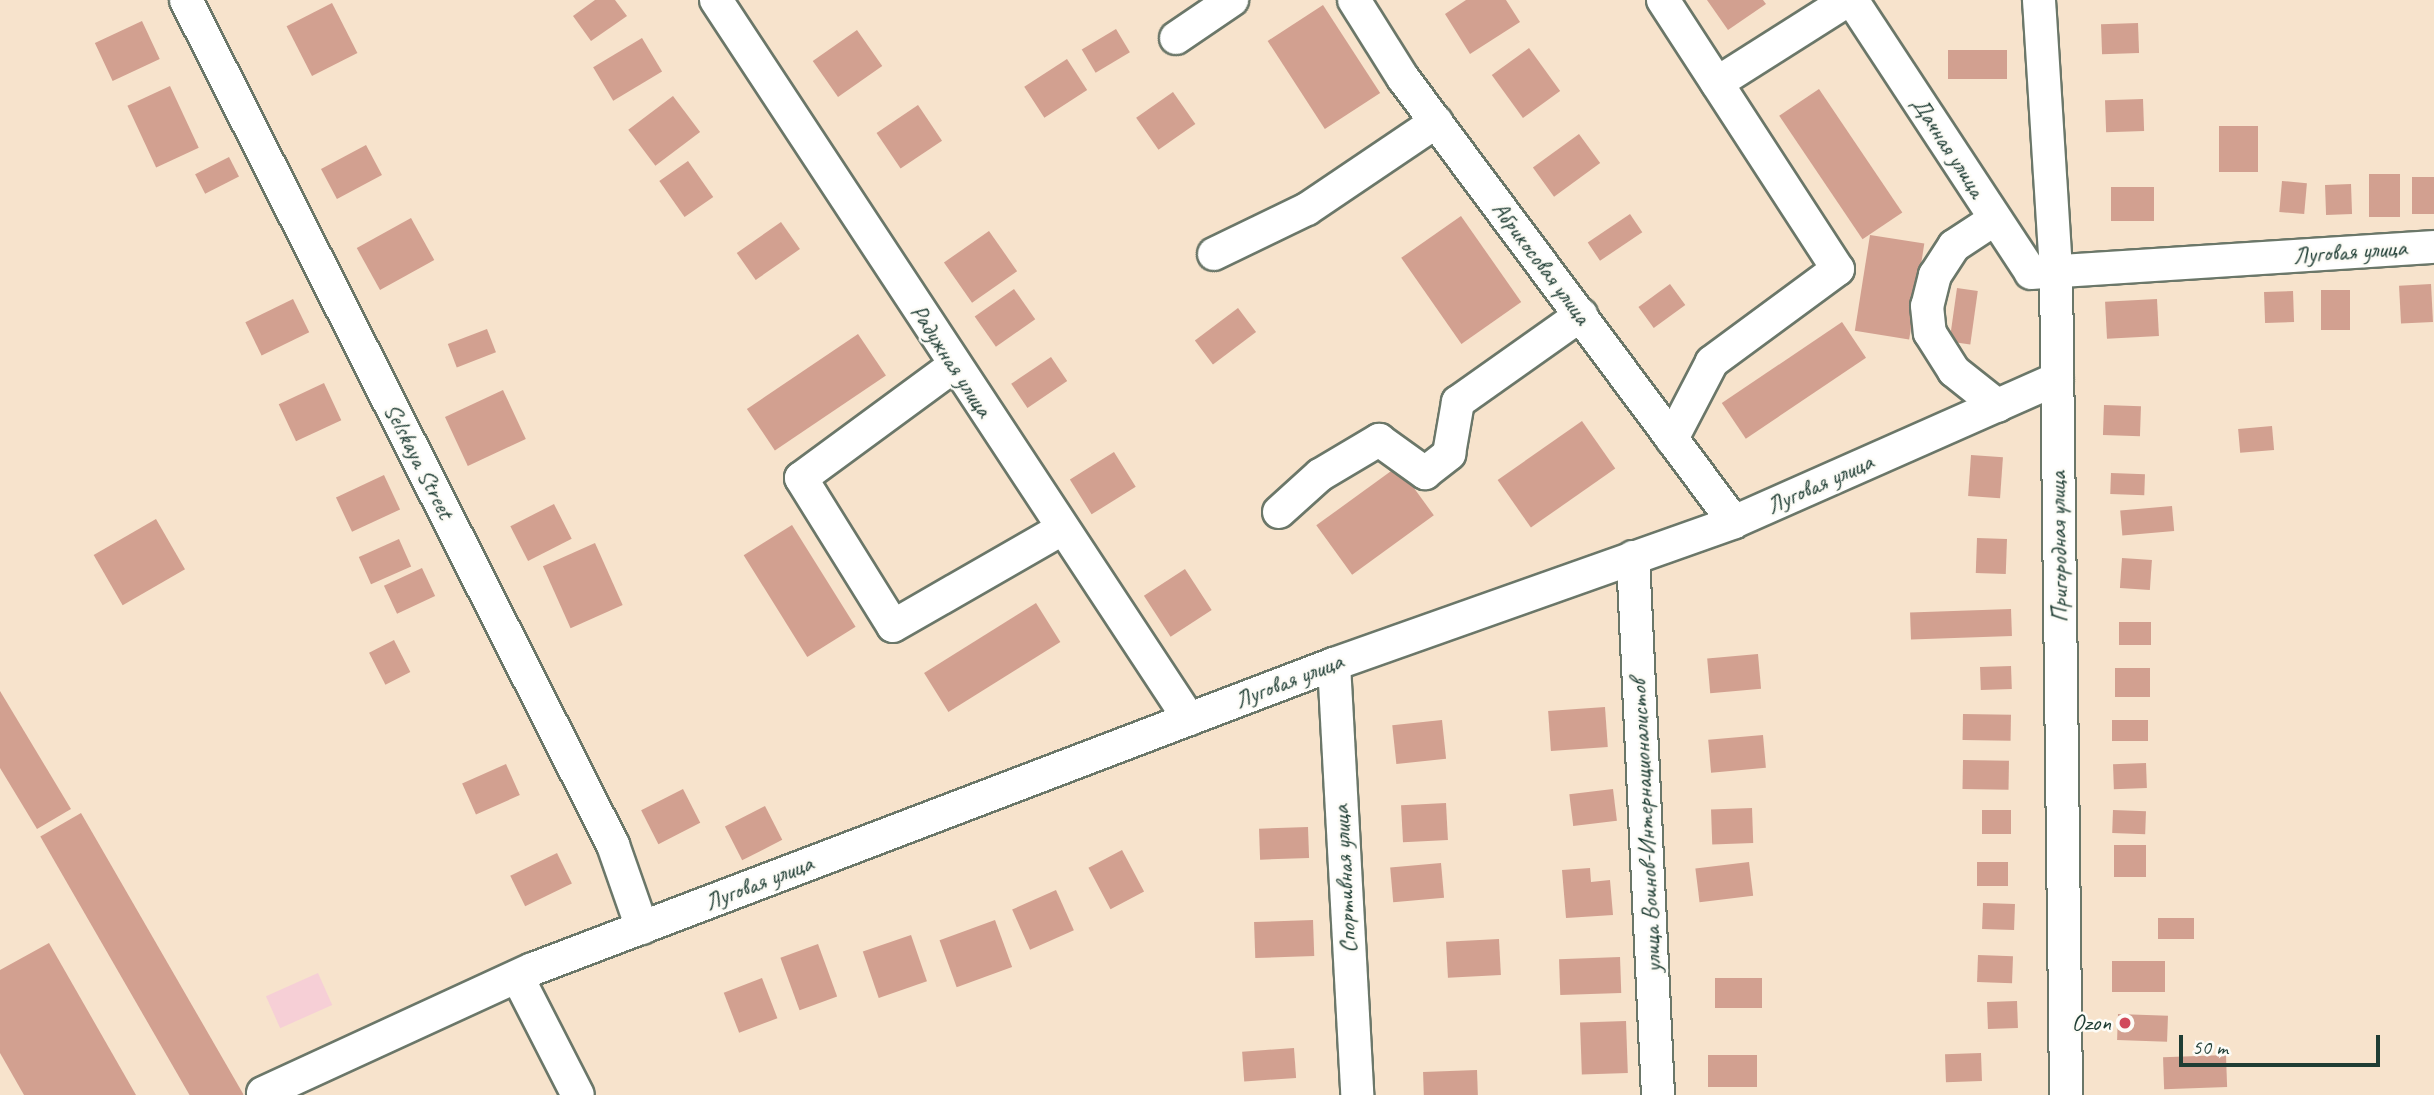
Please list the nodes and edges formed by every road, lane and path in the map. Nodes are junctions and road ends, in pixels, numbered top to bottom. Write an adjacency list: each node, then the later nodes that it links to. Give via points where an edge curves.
1 (186, 0): 26 (street, Selskaya Street, via 613,845)
2 (716, 0): 16 (street, Радужная улица)
3 (1232, 0): 8 (street)
4 (1354, 0): 10 (street, Абрикосовая улица)
5 (1663, 0): 9 (street)
6 (1850, 0): 9 (street); 11 (street, Дачная улица)
7 (2039, 0): 14 (street, Пригородная улица)
8 (1176, 38)
9 (1717, 83): 19 (street, via 1838,269 1712,362)
10 (1436, 122): 13 (street, via 1307,209); 15 (street, Абрикосовая улица)
11 (1996, 219): 14 (street, Дачная улица, via 2031,273); 18 (street, via 1954,246 1935,275 1927,306 1930,333 1954,371)
12 (2434, 247): 14 (street, Луговая улица)
13 (1214, 254)
14 (2056, 273): 17 (street, Пригородная улица)
15 (1581, 315): 19 (street, Абрикосовая улица); 20 (street, via 1458,402 1449,454 1425,473 1379,440 1320,475)
16 (955, 365): 22 (street, Радужная улица); 22 (street, via 802,478 893,626)
17 (2057, 379): 18 (street, Луговая улица); 32 (street, Пригородная улица)
18 (1997, 406): 21 (street, Луговая улица)
19 (1672, 439): 21 (street, Абрикосовая улица)
20 (1279, 512)
21 (1734, 522): 23 (street, Луговая улица)
22 (1062, 529): 25 (street, Радужная улица)
23 (1633, 557): 24 (street, Луговая улица); 31 (street, улица Воинов-Интернационалистов)
24 (1334, 664): 25 (street, Луговая улица); 30 (street, Спортивная улица)
25 (1189, 719): 26 (street, Луговая улица)
26 (642, 928): 27 (street, Луговая улица)
27 (518, 978): 28 (street, Луговая улица); 29 (street)
28 (263, 1093)
29 (578, 1095)
30 (1357, 1095)
31 (1658, 1095)
32 (2066, 1095)

